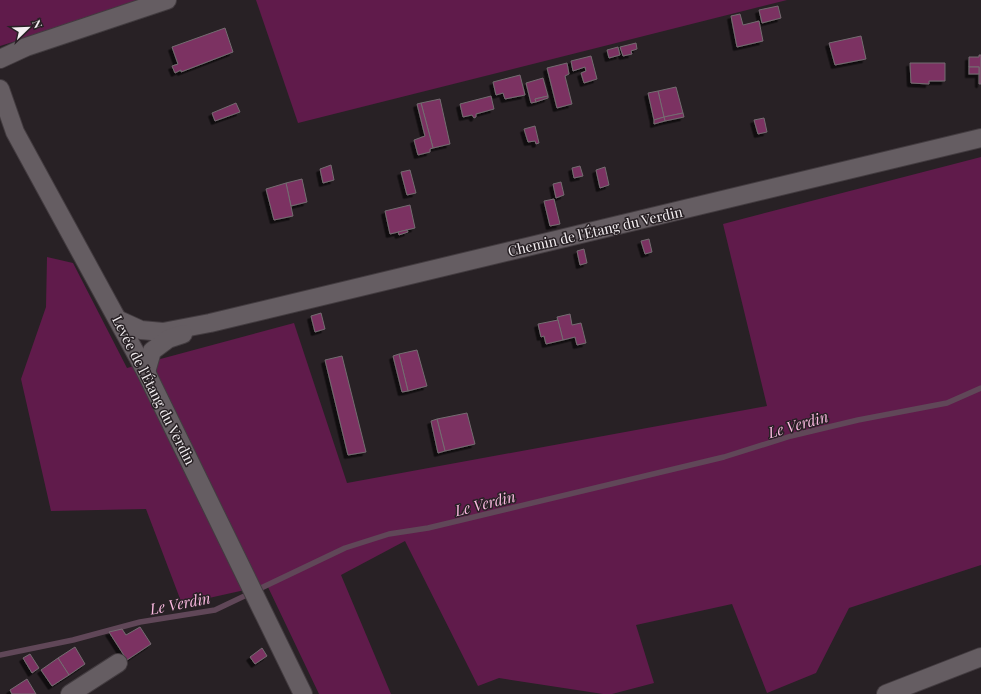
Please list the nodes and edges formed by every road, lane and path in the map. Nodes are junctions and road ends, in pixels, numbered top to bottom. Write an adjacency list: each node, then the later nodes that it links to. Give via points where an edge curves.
1 (167, 0): 2 (street, via 26,47)
2 (0, 59)
3 (0, 89): 5 (street, Levée de l'Étang du Verdin, via 15,132)
4 (981, 138): 6 (street, Chemin de l'Étang du Verdin)
5 (119, 320): 6 (street, Chemin de l'Étang du Verdin, via 141,330 163,332); 7 (street, Levée de l'Étang du Verdin)
6 (210, 323): 7 (street, Chemin de l'Étang du Verdin, via 168,339 152,352)
7 (146, 372): 11 (street, Levée de l'Étang du Verdin)
8 (981, 657): 12 (street)
9 (118, 662): 10 (street)
10 (70, 694)
11 (304, 694)
12 (886, 694)

